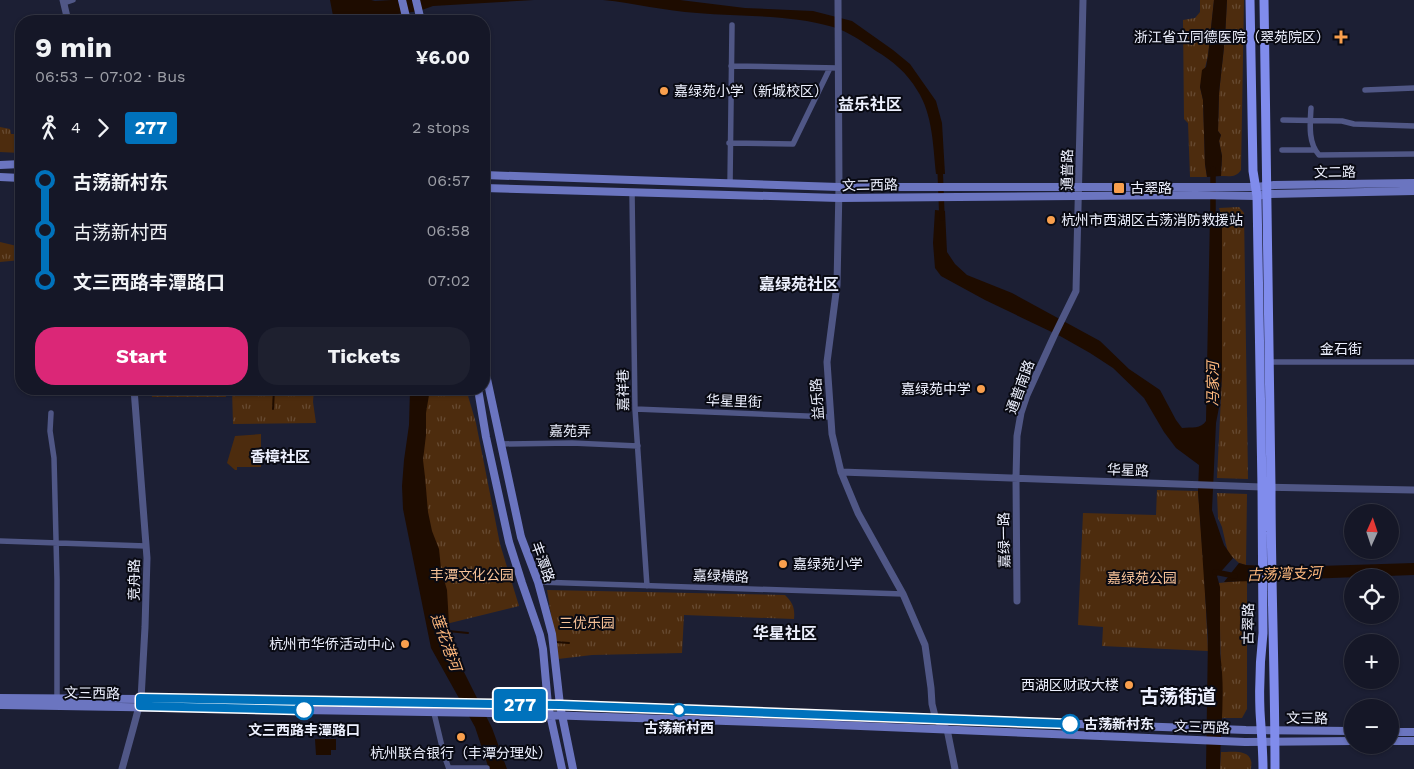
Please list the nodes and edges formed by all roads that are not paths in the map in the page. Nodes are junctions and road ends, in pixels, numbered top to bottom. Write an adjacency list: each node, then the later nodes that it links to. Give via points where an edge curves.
1 (73, 0): 7 (street)
2 (402, 0): 10 (main road)
3 (416, 0): 11 (main road)
4 (1083, 0): 37 (street, 通普路)
5 (1250, 0): 35 (main road, 古翠路, via 1252,170)
6 (1264, 0): 35 (main road, 古翠路)
7 (64, 1): 9 (street)
8 (838, 3): 15 (street, 益乐路)
9 (67, 15)
10 (406, 15)
11 (419, 15)
12 (732, 26): 13 (street)
13 (731, 66): 14 (street); 22 (street)
14 (830, 68): 15 (street); 22 (street, via 793,144)
15 (838, 68): 33 (street, 益乐路)
16 (1414, 88): 17 (street)
17 (1365, 90)
18 (1311, 108): 20 (street)
19 (1283, 120): 20 (street)
20 (1310, 121): 21 (street); 24 (street)
21 (1414, 126)
22 (730, 143): 32 (street)
23 (1282, 150): 24 (street)
24 (1314, 150): 25 (street, via 1319,155)
25 (1414, 154)
26 (15, 164): 27 (main road)
27 (0, 165)
28 (490, 175): 32 (main road, 文二西路)
29 (0, 177): 30 (main road)
30 (15, 178)
31 (1414, 183): 35 (main road, 文二路, via 1274,185)
32 (730, 184): 33 (main road, 文二西路)
33 (839, 186): 37 (main road, 文二西路); 39 (street, 益乐路)
34 (490, 188): 38 (main road, 文二西路)
35 (1261, 191): 36 (main road, 文二路); 37 (main road, 文二西路); 41 (main road, 古翠路); 53 (main road, 古翠路)
36 (1414, 191)
37 (1079, 192): 39 (main road, 文二西路); 40 (street, 通普路, via 1076,291)
38 (632, 193): 39 (main road, 文二西路); 46 (street, 嘉祥巷)
39 (839, 198): 48 (street, 益乐路, via 837,285 827,362)
40 (1054, 336): 52 (street, 通普南路, via 1021,413)
41 (1269, 362): 42 (street, 金石街); 53 (main road, 古翠路)
42 (1414, 362)
43 (490, 393): 49 (main road, 丰潭路)
44 (134, 395): 57 (street, 竞舟路)
45 (479, 395): 67 (main road, 丰潭路, via 509,542 540,635)
46 (635, 409): 48 (street, 华星里街); 50 (street, 嘉祥巷)
47 (51, 413): 56 (street)
48 (831, 417): 51 (street, 益乐路)
49 (501, 444): 50 (street, 嘉苑弄); 58 (main road, 丰潭路, via 521,537)
50 (638, 446): 60 (street, 嘉祥巷)
51 (841, 472): 52 (street, 华星路); 61 (street, 益乐路, via 858,513)
52 (1016, 478): 53 (street, 华星路); 62 (street, 嘉绿一路)
53 (1267, 487): 54 (street, 华星路); 59 (main road, 古翠路)
54 (1414, 490)
55 (0, 541): 56 (street)
56 (56, 543): 57 (street); 64 (street)
57 (146, 546): 65 (street, 竞舟路)
58 (538, 582): 60 (street, 嘉绿横路); 68 (main road, 丰潭路, via 552,634)
59 (1267, 584): 74 (main road, 古翠路, via 1261,656); 75 (main road, 古翠路)
60 (647, 586): 61 (street, 嘉绿横路)
61 (904, 594): 72 (street, 益乐路, via 925,645)
62 (1018, 602)
63 (0, 698): 64 (main road, 文三西路)
64 (57, 699): 65 (main road, 文三西路)
65 (140, 702): 66 (main road, 文三西路); 67 (main road, 文三西路); 69 (main road, 文三西路); 86 (street, 竞舟路)
66 (0, 705)
67 (548, 705): 68 (main road, 文三西路); 70 (main road, 丰潭路)
68 (560, 705): 71 (main road, 丰潭路); 72 (main road, 文三西路)
69 (434, 713): 70 (main road, 文三西路); 84 (street)
70 (551, 716): 71 (main road, 文三西路); 87 (main road, 丰潭路)
71 (563, 716): 73 (main road, 文三西路); 88 (main road, 丰潭路)
72 (936, 720): 73 (street); 74 (main road, 文三西路)
73 (947, 729): 81 (main road, 文三西路); 89 (street)
74 (1262, 730): 75 (main road, 文三路); 81 (main road, 古翠路)
75 (1275, 731): 76 (main road, 文三路); 82 (main road, 古翠路)
76 (1344, 731)
77 (1399, 732): 78 (main road)
78 (1414, 732)
79 (1399, 741): 80 (main road)
80 (1414, 741)
81 (1263, 742): 82 (main road, 文三路); 90 (main road, 古翠路)
82 (1275, 742): 83 (main road, 文三路); 91 (main road, 古翠路)
83 (1344, 742)
84 (449, 768): 85 (street)
85 (486, 768)
86 (122, 769)
87 (562, 769)
88 (573, 769)
89 (955, 769)
90 (1263, 769)
91 (1275, 769)

